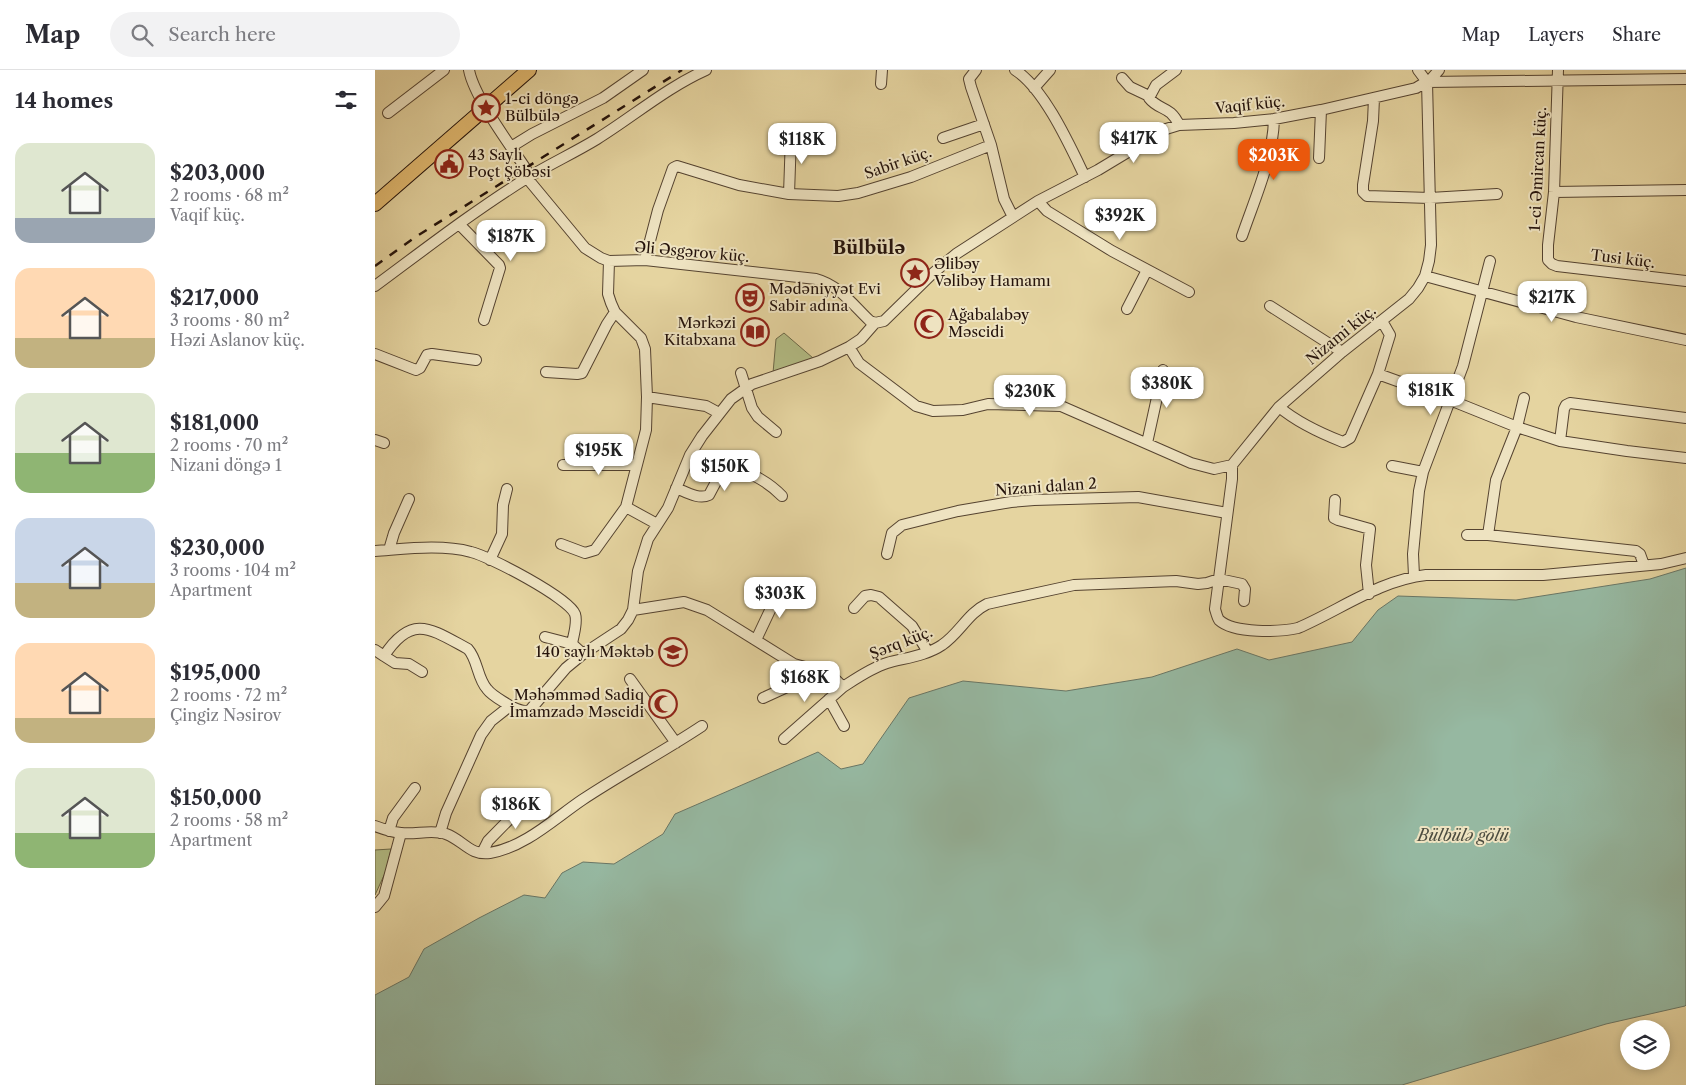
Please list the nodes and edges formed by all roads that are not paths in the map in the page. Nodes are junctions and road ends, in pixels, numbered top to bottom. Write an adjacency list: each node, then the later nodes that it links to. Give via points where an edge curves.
1 (444, 70): 24 (street)
2 (469, 70): 22 (street, Əli Əsgərov küç.)
3 (529, 70): 22 (main road)
4 (642, 70): 31 (street, via 603,98)
5 (706, 70): 34 (street, via 649,102 597,139)
6 (882, 70): 18 (street)
7 (975, 70): 26 (street, via 969,79)
8 (1015, 70): 19 (street)
9 (1050, 70): 19 (street)
10 (1176, 70): 20 (street, via 1156,84)
11 (1418, 70): 17 (street)
12 (1439, 70): 17 (street)
13 (1558, 70): 16 (street, 1-ci Əmircan küç.)
14 (1122, 78): 20 (street, via 1130,87)
15 (1686, 79): 16 (street, Vaqif küç.)
16 (1557, 81): 17 (street, Vaqif küç.); 36 (street, 1-ci Əmircan küç.)
17 (1427, 82): 21 (street, Vaqif küç., via 1416,88); 39 (street, Nizami küç.)
18 (881, 84)
19 (1034, 88): 33 (street, via 1062,130)
20 (1149, 96): 27 (street, via 1172,113)
21 (1374, 98): 23 (street, Vaqif küç.); 39 (street, via 1363,192 1374,197)
22 (486, 108): 31 (street, Əli Əsgərov küç.); 41 (main road)
23 (1321, 110): 25 (street, Vaqif küç.); 32 (street)
24 (388, 113)
25 (1274, 119): 27 (street, Vaqif küç.); 44 (street, via 1274,138)
26 (984, 124): 29 (street); 30 (street)
27 (1179, 125): 33 (street, Vaqif küç., via 1166,129)
28 (791, 136): 37 (street)
29 (943, 138)
30 (991, 145): 37 (street, Sabir küç., via 911,177 858,193); 42 (street, via 1004,199)
31 (511, 147): 34 (street, Əli Əsgərov küç., via 526,169)
32 (1319, 158)
33 (1085, 177): 40 (street, Vaqif küç.)
34 (527, 178): 43 (street); 46 (street, Əli Əsgərov küç., via 585,248)
35 (1686, 190): 36 (street)
36 (1554, 192): 48 (street, 1-ci Əmircan küç., via 1548,260)
37 (789, 194): 45 (street, Sabir küç., via 739,185 677,166 673,168 658,210)
38 (1497, 194): 39 (street)
39 (1430, 198): 50 (street, Nizami küç., via 1431,245)
40 (1038, 201): 42 (street, Vaqif küç.); 49 (street, via 1047,211 1075,229)
41 (375, 204)
42 (1013, 217): 60 (street, Vaqif küç., via 944,263 884,321)
43 (459, 224): 52 (street); 58 (street, via 500,268)
44 (1242, 236)
45 (645, 260): 46 (street, Əli Əsgərov küç.); 60 (street, Əli Əsgərov küç., via 816,279 838,289)
46 (609, 261): 57 (street, via 608,294)
47 (1490, 261): 53 (street)
48 (1557, 266): 51 (street, Tusi küç.)
49 (1147, 270): 54 (street); 56 (street)
50 (1425, 276): 53 (street); 59 (street, Nizami küç., via 1409,299)
51 (1686, 281)
52 (375, 286)
53 (1481, 291): 61 (street, via 1576,317); 73 (street, via 1463,366)
54 (1189, 292)
55 (1270, 306): 63 (street)
56 (1127, 309)
57 (615, 312): 67 (street, via 582,373); 71 (street, via 643,343)
58 (484, 320)
59 (1382, 321): 63 (street, Nizami küç.); 69 (street, via 1390,335)
60 (875, 323): 62 (street, Vaqif küç.)
61 (1686, 340)
62 (849, 347): 70 (street, Vaqif küç.); 80 (street, via 859,363 925,410 963,410 988,404 1061,406)
63 (1342, 352): 74 (street, Nizami küç.)
64 (375, 354): 65 (street, via 416,370 431,354)
65 (476, 360)
66 (1163, 370): 80 (street)
67 (546, 372)
68 (741, 373): 70 (street)
69 (1378, 374): 73 (street); 74 (street, via 1347,441 1308,426)
70 (746, 388): 75 (street, Vaqif küç.); 78 (street, via 757,417)
71 (647, 397): 75 (street, via 706,406); 83 (street, via 646,430)
72 (1524, 398): 77 (street)
73 (1450, 400): 77 (street); 86 (street)
74 (1279, 408): 84 (street, Nizami küç.)
75 (719, 413): 87 (street, Vaqif küç., via 690,455)
76 (1686, 418): 79 (street, via 1570,403 1564,410)
77 (1517, 427): 79 (street); 96 (street, via 1496,480)
78 (776, 432)
79 (1559, 441): 81 (street)
80 (1147, 443): 84 (street, via 1200,467 1214,469)
81 (1686, 458)
82 (563, 464): 83 (street)
83 (635, 465): 92 (street)
84 (1232, 465): 93 (street)
85 (1392, 466): 86 (street)
86 (1423, 472): 104 (street)
87 (676, 488): 89 (street, via 706,497 725,465 729,464 760,478); 94 (street, Vaqif küç.)
88 (507, 489): 102 (street, via 502,534)
89 (782, 496)
90 (409, 499): 98 (street)
91 (1335, 500): 107 (street, via 1334,518 1370,529 1366,565)
92 (626, 507): 94 (street); 97 (street, via 595,550 585,554)
93 (1227, 513): 100 (street, Nizani dalan 2, via 1138,497 1011,502 902,525 892,532); 105 (street)
94 (657, 524): 110 (street, Vaqif küç., via 641,557)
95 (1467, 535): 96 (street)
96 (1487, 535): 103 (street, via 1636,551)
97 (561, 544)
98 (389, 550): 99 (street); 102 (street, via 454,549)
99 (375, 551)
100 (887, 554)
101 (1686, 558): 103 (street)
102 (490, 560): 113 (street, via 548,591 575,613)
103 (1644, 565): 104 (street, via 1543,575)
104 (1413, 576): 107 (street)
105 (1219, 579): 107 (street, via 1215,609 1219,619 1240,628 1271,632 1305,625); 108 (street, via 1242,584); 114 (street, Şərq küç., via 1198,584 1074,585 987,604 977,609 941,646)
106 (781, 587): 112 (street)
107 (1369, 594)
108 (1245, 601)
109 (854, 608): 114 (street, via 865,596 879,597 912,626)
110 (633, 610): 112 (street, via 684,602 707,610); 116 (street, via 621,629)
111 (545, 637): 113 (street)
112 (756, 640): 117 (street, via 794,664)
113 (572, 644): 116 (street)
114 (929, 652): 120 (street, Şərq küç., via 885,664)
115 (380, 653): 118 (street, via 395,663 409,664); 123 (street, via 404,632 418,627 428,629 468,648 487,690)
116 (583, 654): 123 (street, via 566,668 530,710 521,711)
117 (804, 666): 120 (street, via 832,676); 121 (street, via 798,682)
118 (422, 672)
119 (630, 679): 127 (street)
120 (843, 687): 122 (street, Şərq küç.)
121 (763, 698)
122 (829, 699): 125 (street); 126 (street, Şərq küç.)
123 (510, 706): 132 (street, via 491,721 481,736)
124 (702, 726): 127 (street)
125 (844, 726)
126 (784, 739)
127 (676, 743): 134 (street, via 582,800 535,833 506,848)
128 (415, 788): 131 (street, via 393,818)
129 (533, 795): 134 (street, via 488,840)
130 (375, 826): 131 (street)
131 (389, 831): 133 (street)
132 (440, 833): 133 (street); 134 (street, via 473,852)
133 (401, 834): 135 (street, via 384,896)
134 (481, 853)
135 (375, 906)

